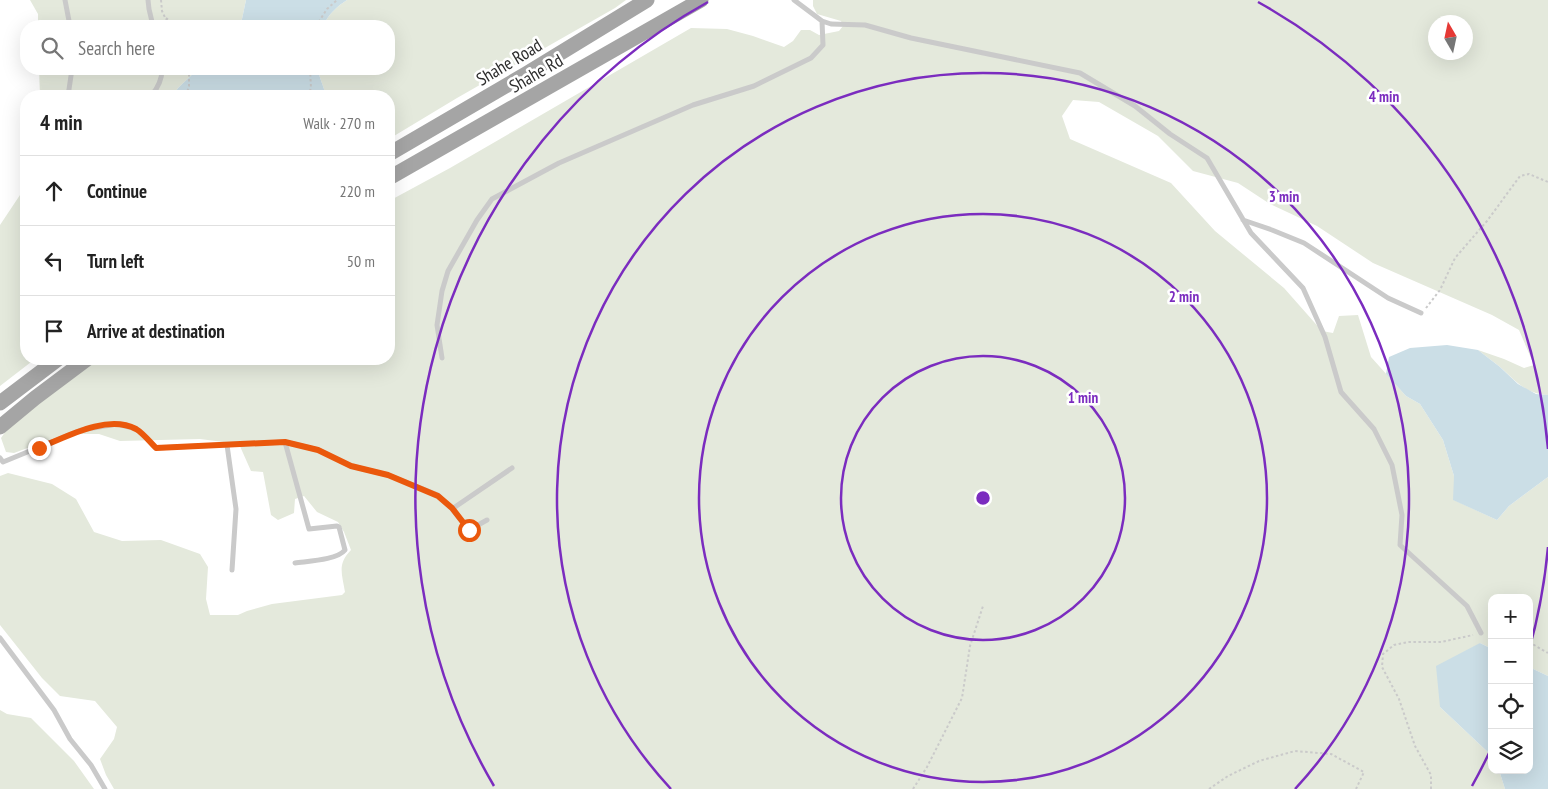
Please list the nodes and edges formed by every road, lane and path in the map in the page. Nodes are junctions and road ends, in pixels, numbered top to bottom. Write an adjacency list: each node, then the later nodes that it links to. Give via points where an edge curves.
1 (65, 0): 9 (lane)
2 (148, 0): 10 (lane)
3 (161, 0): 8 (path)
4 (337, 0): 13 (path)
5 (701, 0): 24 (main road, Shahe Rd)
6 (794, 0): 14 (lane)
7 (645, 1): 23 (main road, Shahe Road)
8 (164, 16): 11 (path); 12 (path)
9 (69, 20)
10 (152, 20)
11 (166, 20)
12 (169, 20)
13 (320, 20)
14 (822, 21): 26 (lane, via 865,25 911,38 1080,73 1135,106 1207,158); 28 (lane, via 823,45 810,58 754,86 693,105 559,163 492,199 448,271 437,326)
15 (71, 75): 19 (lane)
16 (161, 75): 20 (lane)
17 (189, 75): 21 (path)
18 (310, 75): 22 (path)
19 (69, 90)
20 (156, 90)
21 (188, 90)
22 (310, 90)
23 (395, 151)
24 (395, 175)
25 (1548, 182): 27 (path, via 1529,174 1520,176 1455,258 1440,290)
26 (1243, 220): 27 (lane, via 1304,243 1388,298); 42 (lane, via 1251,233 1303,288 1325,337 1342,392 1374,429 1392,465 1402,515 1400,545 1467,606)
27 (1421, 314)
28 (442, 358)
29 (50, 365): 31 (main road)
30 (79, 365): 32 (main road)
31 (0, 403)
32 (0, 427)
33 (285, 442): 34 (lane); 37 (lane, via 318,450 351,466 388,475 438,496); 39 (lane, via 309,529 339,527 345,550 333,557)
34 (227, 445): 35 (lane, via 156,448 137,429 117,424 81,430); 40 (lane, via 236,509)
35 (1, 461)
36 (512, 468): 37 (lane)
37 (452, 508): 38 (lane, via 469,530)
38 (487, 520)
39 (295, 562)
40 (232, 570)
41 (983, 606): 47 (path, via 970,646 962,698)
42 (1481, 633): 50 (path, via 1441,642 1394,645 1383,654 1382,667 1399,699 1415,746 1431,775)
43 (0, 638): 46 (lane, via 54,710 70,739)
44 (1533, 644): 45 (path)
45 (1548, 653)
46 (106, 789)
47 (913, 789)
48 (1209, 789): 49 (path, via 1259,761 1295,751 1331,754 1364,772)
49 (1356, 789)
50 (1431, 789)

